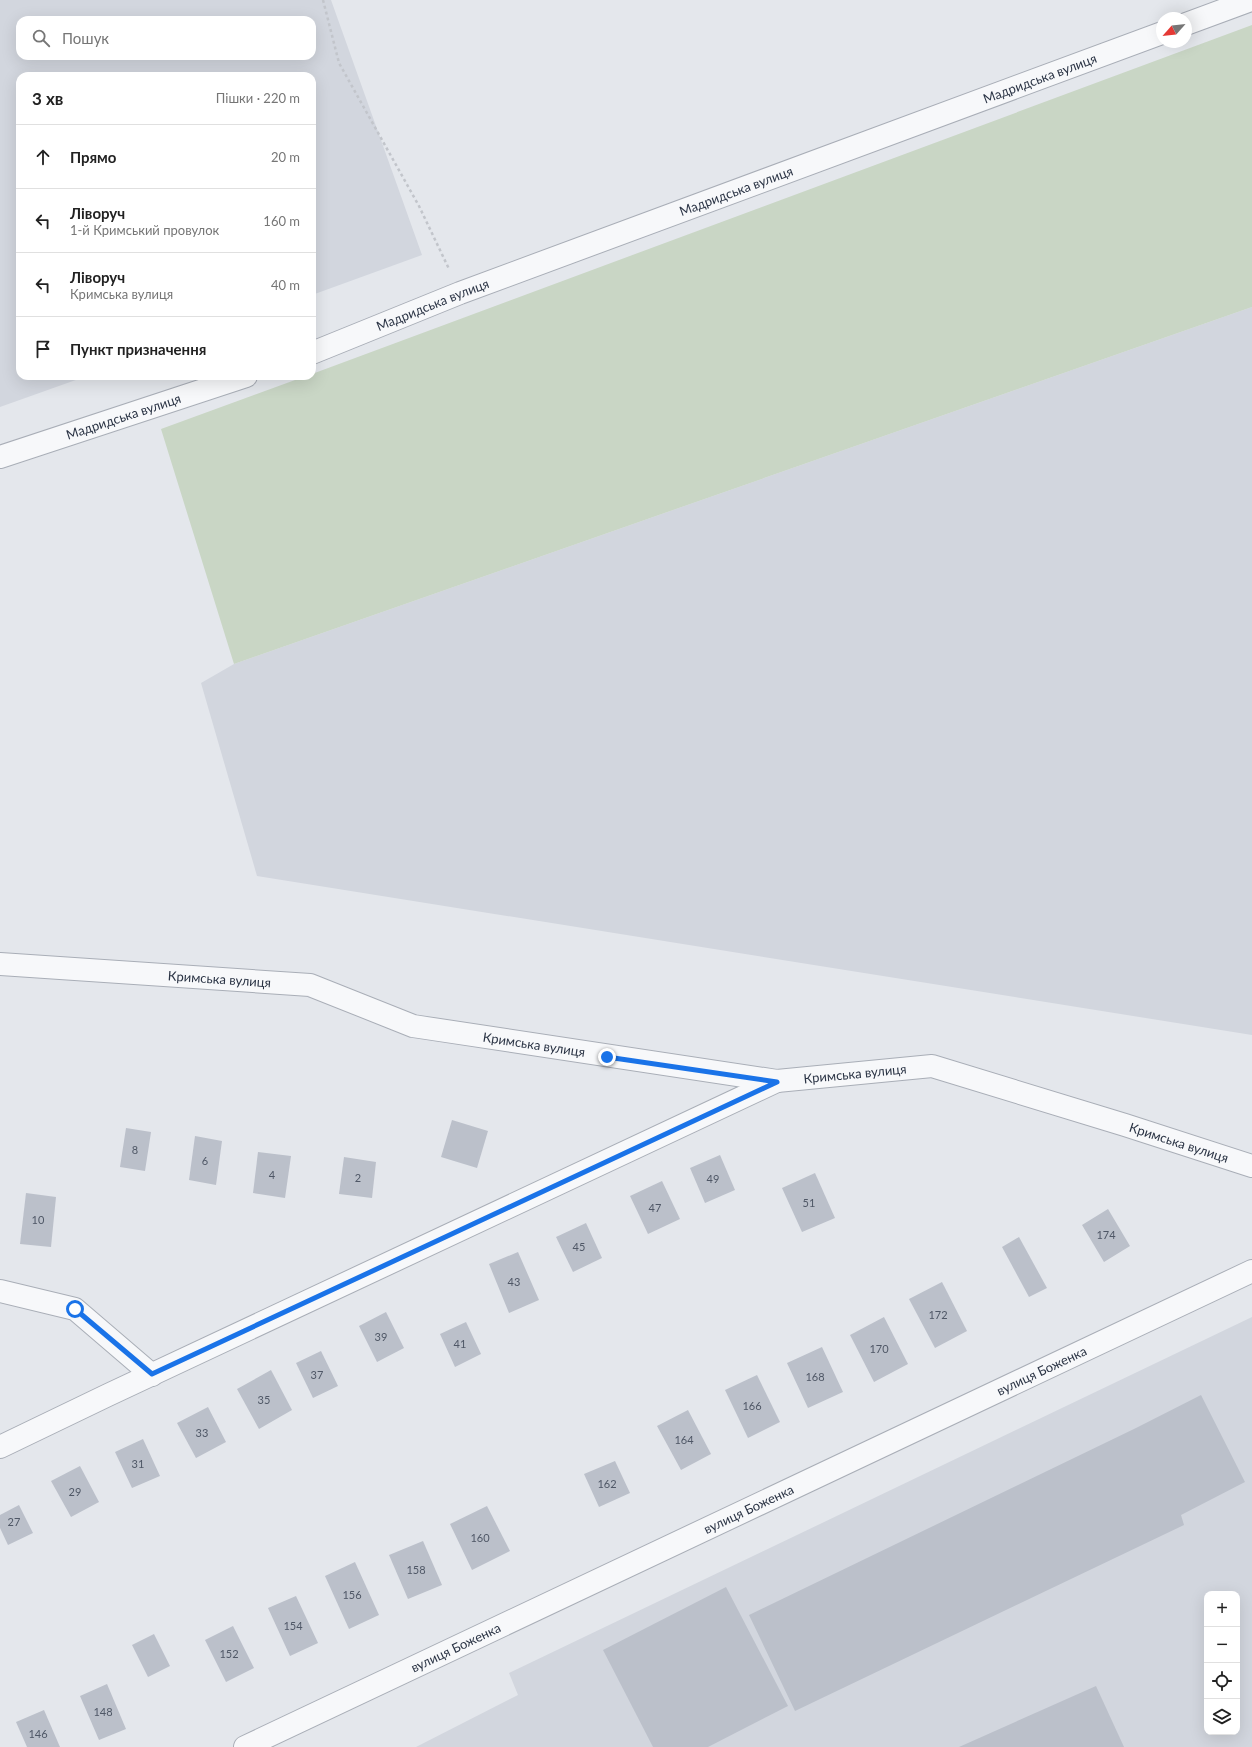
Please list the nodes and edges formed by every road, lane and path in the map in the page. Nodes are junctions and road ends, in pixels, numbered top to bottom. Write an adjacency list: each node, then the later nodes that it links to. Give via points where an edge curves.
1 (323, 0): 5 (path, via 339,63 419,206)
2 (1251, 0): 3 (street)
3 (1192, 22)
4 (1156, 35): 5 (street, Мадридська вулиця)
5 (460, 293): 6 (street, Мадридська вулиця)
6 (316, 351)
7 (234, 380): 8 (street, Мадридська вулиця)
8 (0, 457)
9 (0, 964): 10 (street, Кримська вулиця, via 310,985 413,1026)
10 (777, 1082): 11 (street, Кримська вулиця, via 932,1066); 14 (street)
11 (1252, 1166)
12 (1252, 1271): 16 (street, вулиця Боженка)
13 (0, 1291): 14 (street, via 75,1309)
14 (152, 1374): 15 (street)
15 (0, 1447)
16 (245, 1747)

